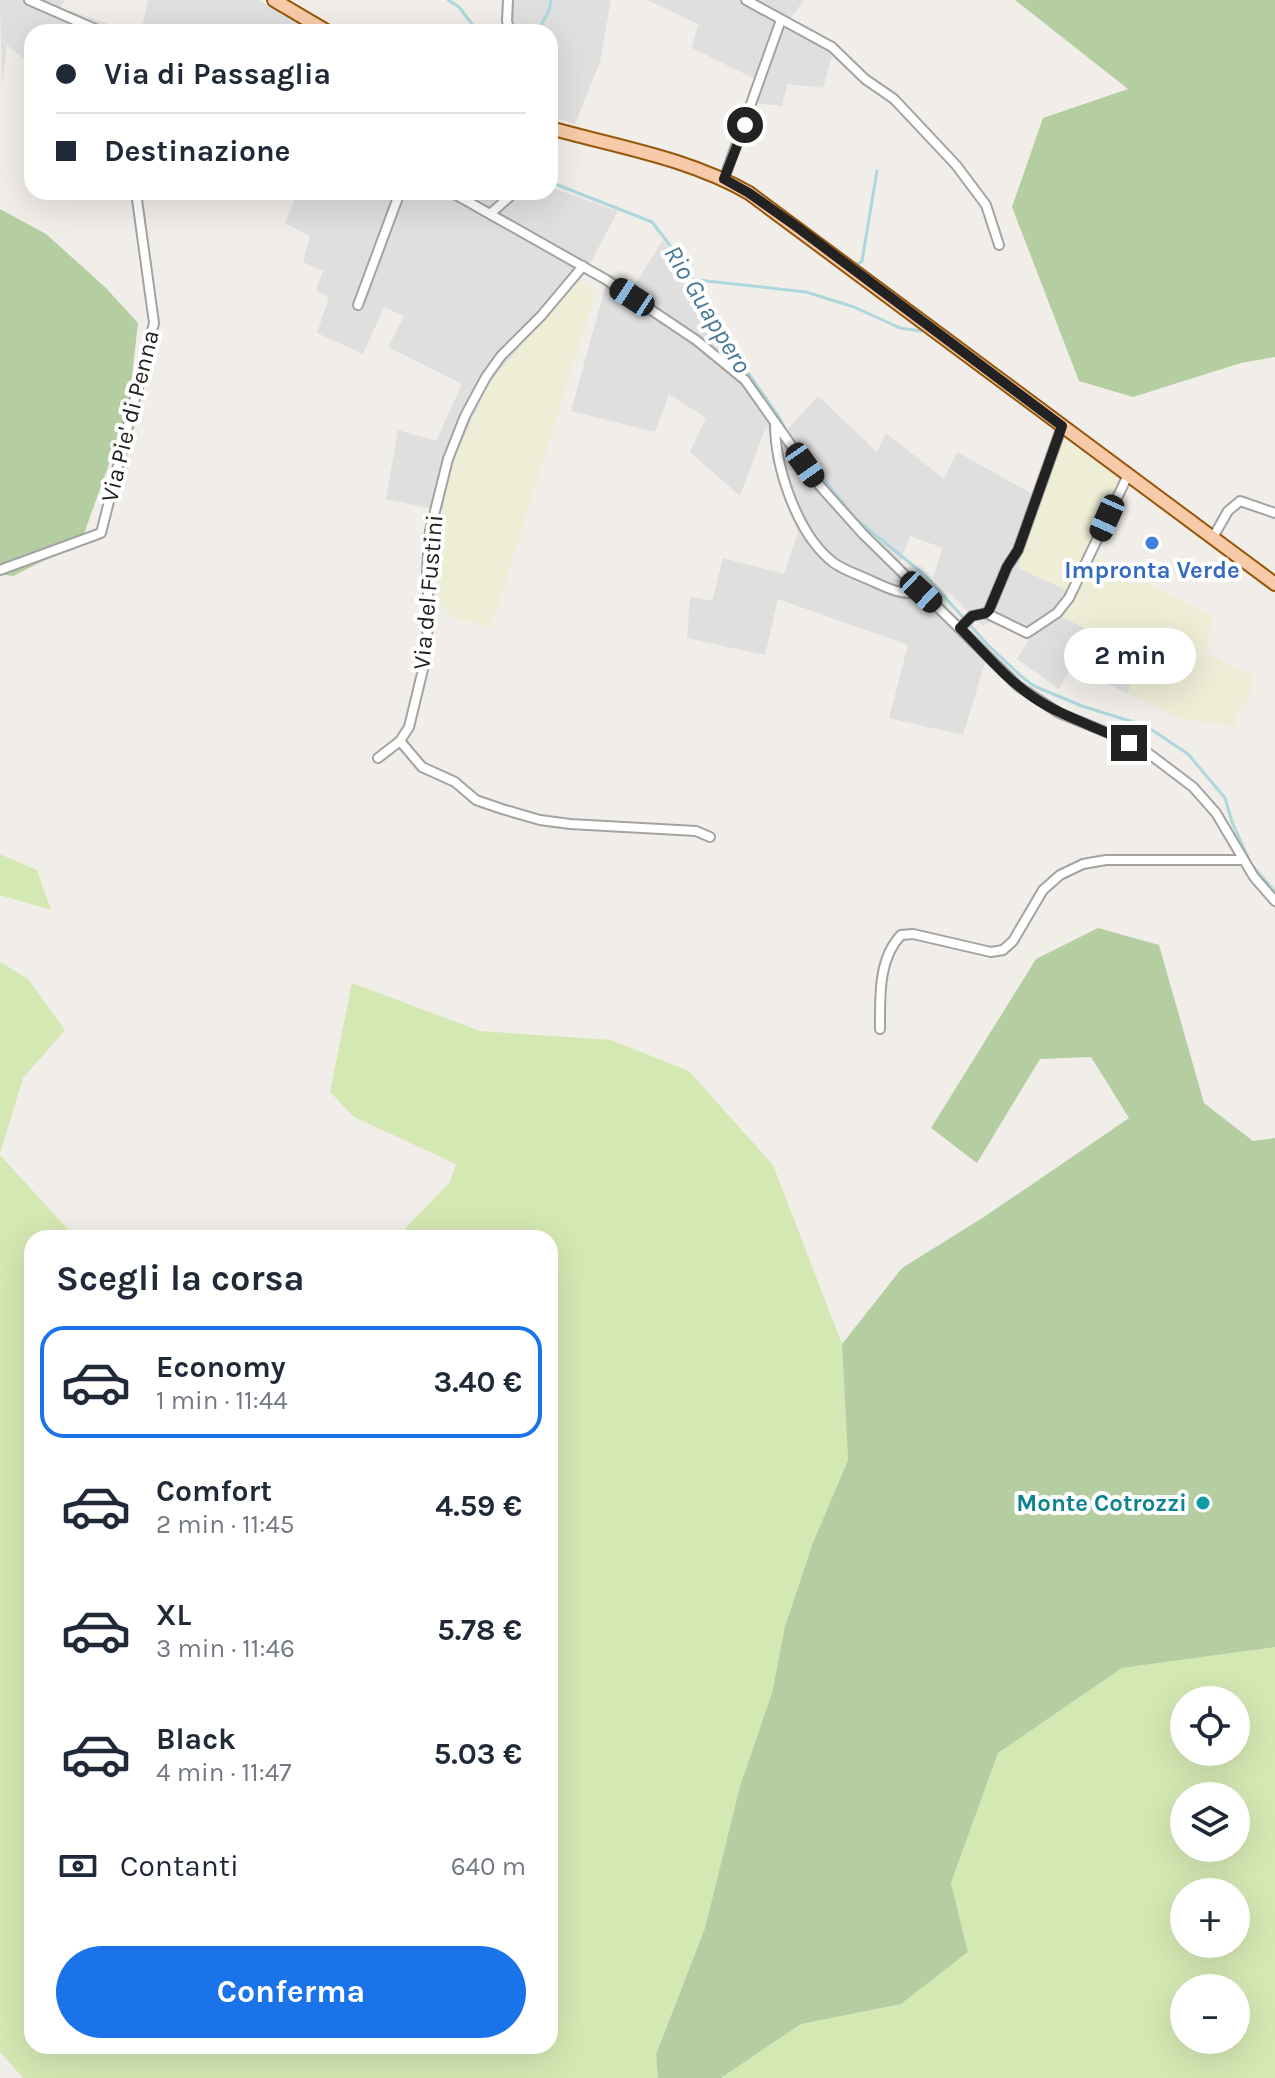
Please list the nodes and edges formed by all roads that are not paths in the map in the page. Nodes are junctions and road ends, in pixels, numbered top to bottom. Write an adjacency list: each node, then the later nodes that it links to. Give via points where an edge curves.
1 (29, 0): 6 (street)
2 (274, 0): 7 (main road)
3 (508, 0): 8 (street)
4 (746, 0): 5 (street)
5 (781, 20): 10 (street); 16 (street, via 832,47 894,99 986,205)
6 (84, 24)
7 (314, 24)
8 (508, 24)
9 (558, 130): 10 (main road)
10 (724, 179): 20 (main road, via 797,227)
11 (137, 200): 24 (street, Via Pie' di Penna, via 154,323 101,533)
12 (397, 200): 18 (street)
13 (466, 200): 15 (street)
14 (506, 200): 15 (street)
15 (491, 213): 17 (street)
16 (999, 245)
17 (583, 266): 19 (street, via 696,340 745,380); 29 (street, Via del Fustini, via 486,377 448,459 430,531 425,661 409,727)
18 (358, 305)
19 (775, 423): 26 (street, via 820,486); 26 (street, via 780,464 800,521 834,563 907,594)
20 (1062, 426): 21 (main road); 27 (street, via 1018,550)
21 (1128, 475): 23 (main road); 27 (street, via 1057,613 1027,633)
22 (1275, 513): 23 (street, via 1240,501)
23 (1212, 539): 25 (main road)
24 (0, 570)
25 (1275, 584)
26 (921, 592): 28 (street)
27 (986, 613): 28 (street)
28 (961, 626): 32 (street, via 1034,698 1148,753 1193,787 1216,813)
29 (400, 741): 30 (street); 31 (street, via 422,767 455,782 476,800 502,809 540,820 696,831)
30 (378, 758)
31 (710, 837)
32 (1243, 860): 33 (street); 34 (street, via 1083,864 1043,890 1003,950 901,935 889,948)
33 (1275, 901)
34 (880, 1029)

